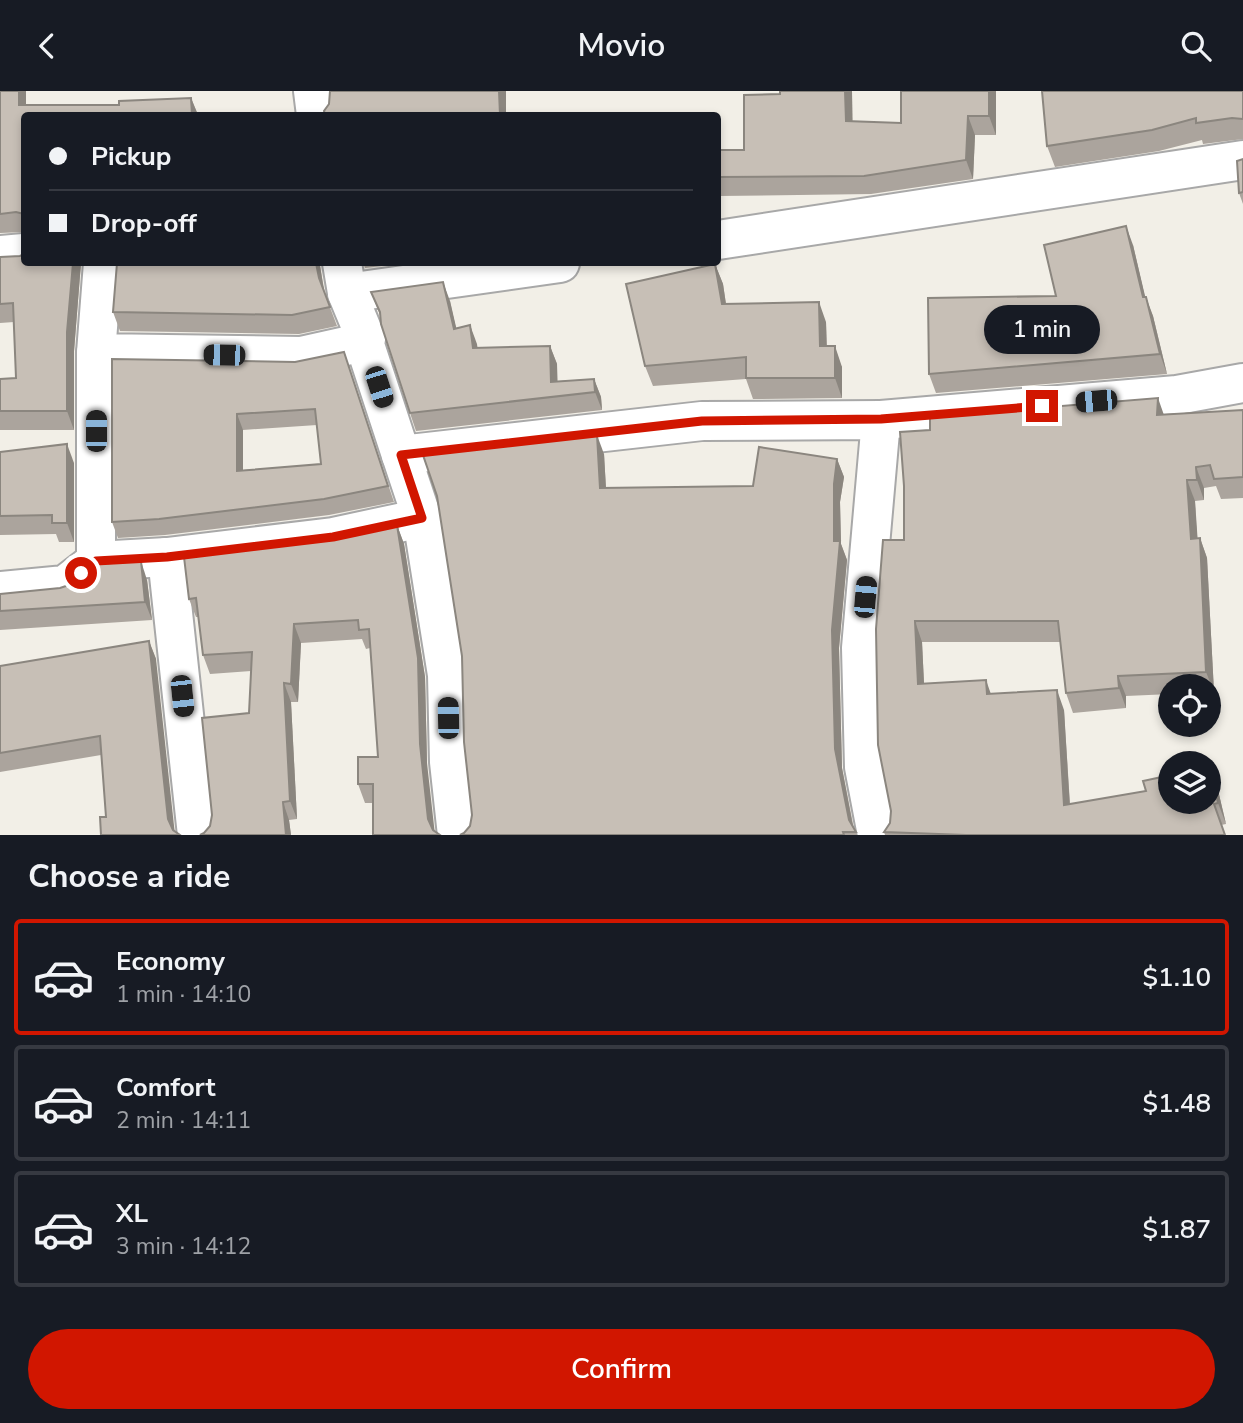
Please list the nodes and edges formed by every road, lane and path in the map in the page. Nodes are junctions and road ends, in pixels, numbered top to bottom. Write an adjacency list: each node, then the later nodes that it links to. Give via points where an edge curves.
1 (313, 91): 2 (street)
2 (316, 112)
3 (1243, 160): 4 (street)
4 (721, 240)
5 (21, 253): 6 (street)
6 (0, 255)
7 (103, 266): 11 (street)
8 (517, 266): 9 (street)
9 (344, 278): 10 (street)
10 (364, 342): 11 (street, via 301,356); 14 (street)
11 (96, 353): 17 (street)
12 (1243, 383): 13 (street, via 1177,395)
13 (881, 419): 14 (street, via 702,421); 21 (street, via 861,648 864,767)
14 (401, 455): 15 (street)
15 (422, 518): 16 (street, via 333,537); 20 (street, via 447,675)
16 (167, 557): 17 (street); 19 (street)
17 (96, 561): 18 (street, via 65,585)
18 (0, 591)
19 (197, 835)
20 (457, 835)
21 (877, 835)

